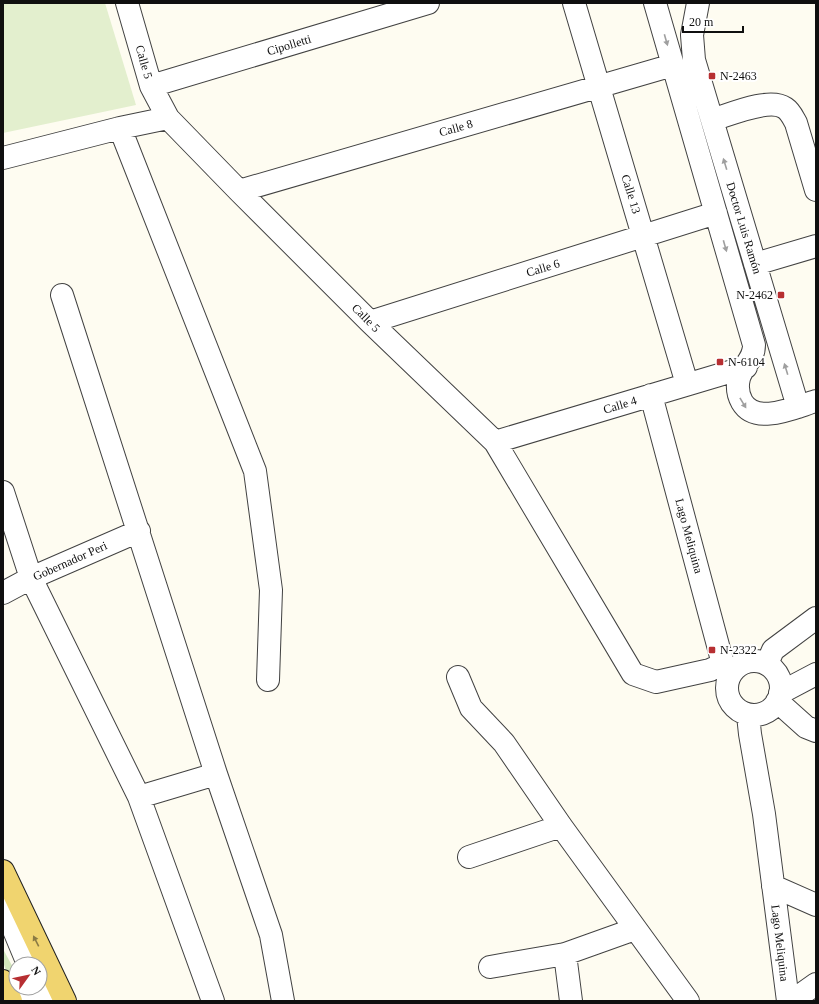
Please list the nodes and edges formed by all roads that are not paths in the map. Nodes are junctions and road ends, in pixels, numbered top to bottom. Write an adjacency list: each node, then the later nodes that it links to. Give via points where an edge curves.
1 (127, 3): 7 (street, Calle 5)
2 (428, 3): 7 (street, Cipolletti)
3 (574, 3): 8 (street, Calle 13)
4 (655, 3): 6 (street, Doctor Luis Ramón, one-way to 6)
5 (698, 3): 10 (street, Doctor Luis Ramón, via 692,47)
6 (673, 65): 8 (street, Calle 8); 15 (street, Doctor Luis Ramón)
7 (151, 86): 9 (street, Calle 5)
8 (599, 86): 14 (street, Calle 8); 16 (street, Calle 13)
9 (168, 118): 11 (street); 14 (street, Calle 5)
10 (712, 120): 13 (street, via 763,105 778,105 785,108 792,114 796,123); 18 (street, Doctor Luis Ramón, one-way to 10)
11 (120, 128): 12 (street); 35 (street, via 255,470 271,590)
12 (3, 158)
13 (816, 190)
14 (239, 191): 20 (street, Calle 5)
15 (716, 213): 16 (street, Calle 6); 21 (street, Doctor Luis Ramón, one-way to 21, via 754,345 753,356)
16 (643, 236): 20 (street, Calle 6); 22 (street, Calle 13)
17 (816, 246): 18 (street)
18 (755, 264): 24 (street, Doctor Luis Ramón, one-way to 18)
19 (62, 295): 27 (street)
20 (370, 322): 25 (street, Calle 5)
21 (746, 367): 22 (street, Calle 4); 24 (street, Doctor Luis Ramón, one-way to 24, via 738,385 741,400 754,414 766,415)
22 (687, 384): 23 (street, Calle 4)
23 (651, 396): 25 (street, Calle 4); 32 (street, Lago Meliquina)
24 (807, 404)
25 (495, 442): 32 (street, Calle 5, via 633,674 656,682 710,670)
26 (3, 492): 28 (street)
27 (139, 531): 28 (street, Gobernador Peri); 39 (street)
28 (31, 578): 29 (street, Gobernador Peri); 40 (street)
29 (3, 593)
30 (816, 618): 31 (street, via 773,650)
31 (767, 664): 32 (street, via 750,661); 36 (street, via 781,685)
32 (727, 669): 37 (street, via 729,700 740,712)
33 (816, 674): 36 (street)
34 (458, 677): 41 (street, via 471,708 504,743)
35 (268, 680)
36 (779, 697): 37 (street, via 765,713); 38 (street, via 806,727)
37 (748, 715): 44 (street, Lago Meliquina)
38 (816, 731)
39 (216, 774): 40 (street); 60 (street, via 271,935)
40 (139, 797): 59 (street)
41 (561, 826): 42 (street); 47 (street)
42 (470, 857)
43 (3, 871): 58 (main road, one-way to 43)
44 (773, 886): 46 (street, Lago Meliquina); 63 (street, Lago Meliquina)
45 (3, 904): 51 (street)
46 (816, 905)
47 (635, 929): 49 (street); 62 (street)
48 (3, 942): 50 (street)
49 (565, 954): 52 (street); 61 (street)
50 (11, 956)
51 (25, 956)
52 (490, 967)
53 (48, 974): 57 (street)
54 (3, 981): 56 (main road)
55 (816, 984): 64 (street)
56 (11, 1001)
57 (59, 1001)
58 (65, 1001)
59 (213, 1001)
60 (283, 1001)
61 (571, 1001)
62 (688, 1001)
63 (788, 1001)
64 (792, 1001)

